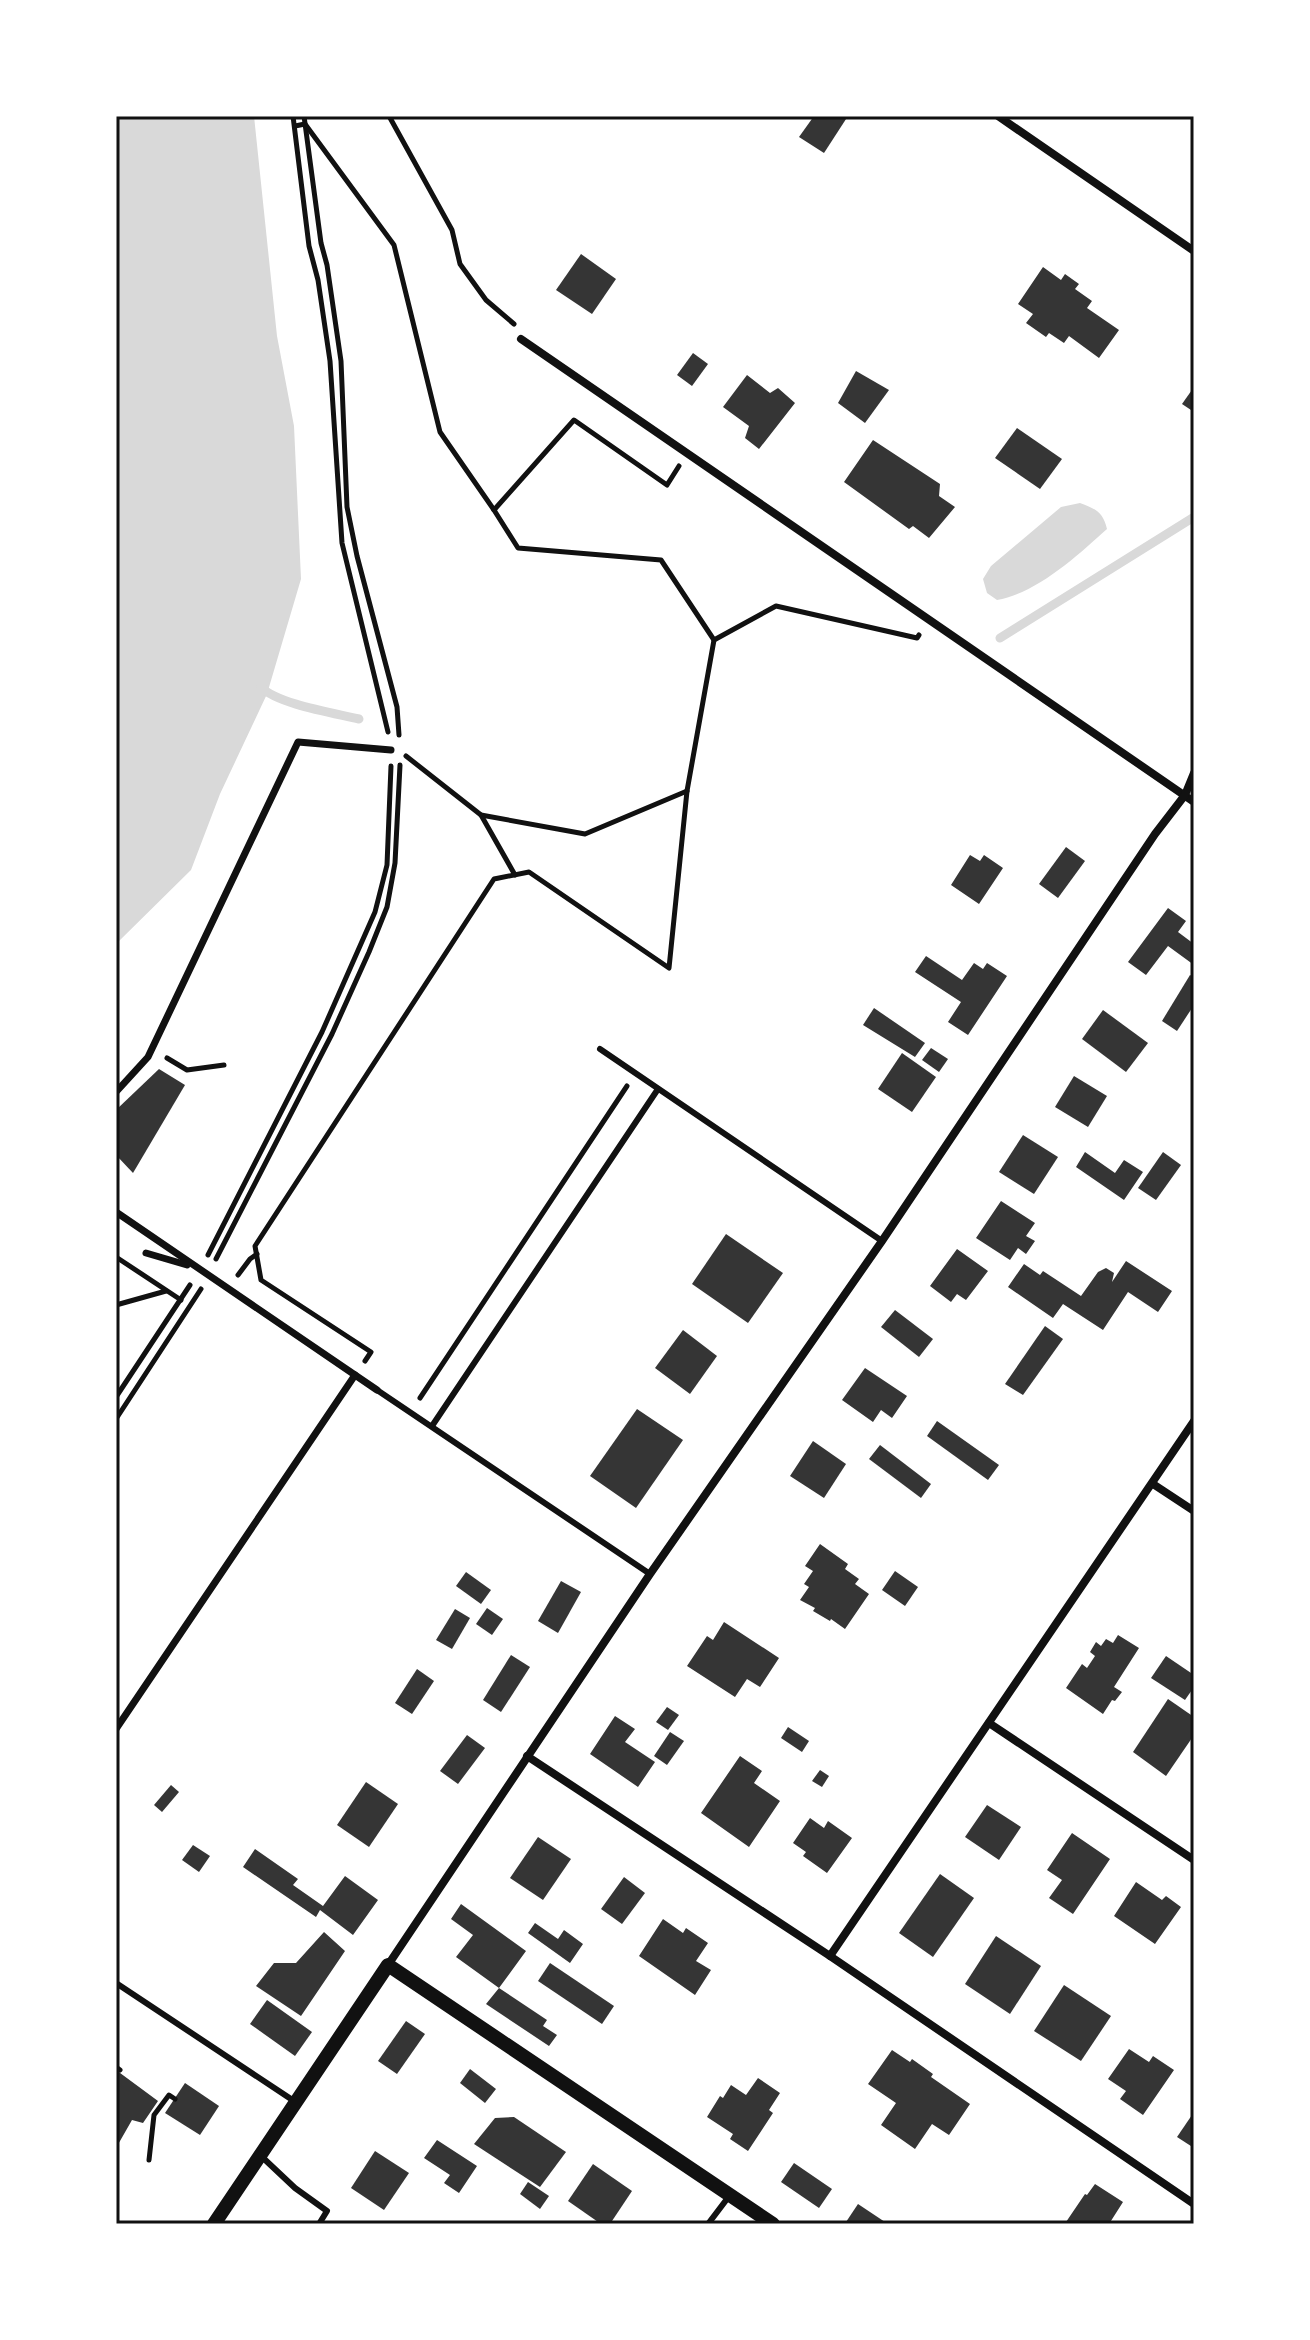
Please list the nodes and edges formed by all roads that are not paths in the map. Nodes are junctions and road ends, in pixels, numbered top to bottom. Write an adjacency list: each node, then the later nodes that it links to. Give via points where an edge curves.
1 (998, 116): 2 (street)
2 (1194, 251)
3 (521, 339): 6 (street)
4 (396, 751): 10 (street, via 298,742 148,1057)
5 (1194, 773): 6 (street)
6 (1185, 795): 7 (street); 12 (street)
7 (1194, 802)
8 (600, 1049): 9 (lane)
9 (658, 1089): 12 (lane); 18 (lane)
10 (116, 1092)
11 (116, 1212): 14 (street)
12 (882, 1241): 21 (street)
13 (146, 1253): 14 (street)
14 (200, 1270): 15 (street)
15 (355, 1375): 16 (street); 23 (street)
16 (377, 1390): 18 (lane)
17 (1194, 1421): 19 (street)
18 (432, 1426): 21 (lane)
19 (1153, 1484): 20 (street); 22 (street)
20 (1194, 1511)
21 (650, 1574): 24 (street)
22 (989, 1723): 25 (street); 26 (street)
23 (116, 1729)
24 (527, 1756): 26 (street); 27 (street)
25 (1194, 1860)
26 (830, 1956): 32 (street)
27 (388, 1965): 29 (street); 31 (street)
28 (116, 1983): 29 (lane)
29 (297, 2103): 30 (street)
30 (260, 2155): 33 (street); 34 (lane, via 327,2211)
31 (730, 2194): 35 (lane); 36 (street)
32 (1194, 2204)
33 (214, 2224)
34 (319, 2224)
35 (708, 2224)
36 (773, 2224)

